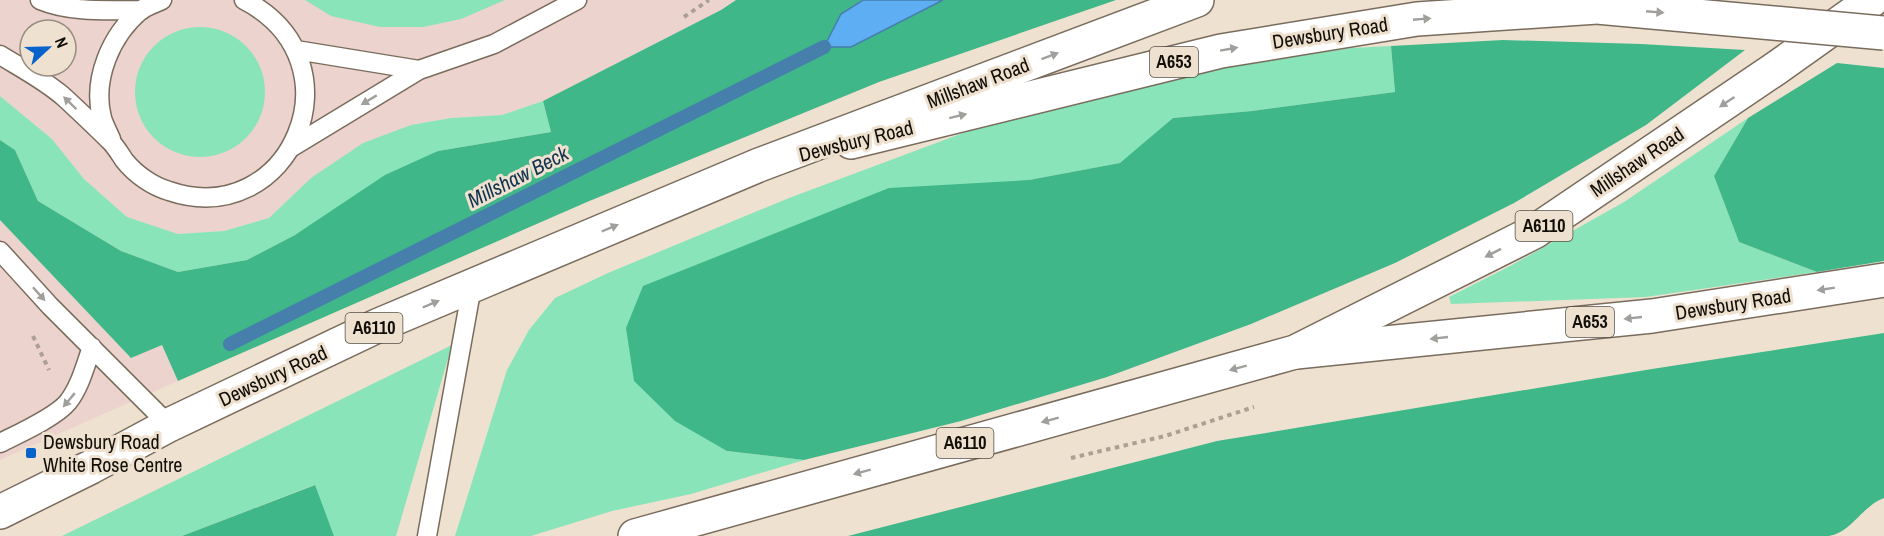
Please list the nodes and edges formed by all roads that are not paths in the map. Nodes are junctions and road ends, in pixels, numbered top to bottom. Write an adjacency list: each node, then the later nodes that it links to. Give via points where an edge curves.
1 (40, 0): 7 (lane, via 90,10)
2 (162, 0): 7 (lane)
3 (244, 0): 9 (lane, via 281,27)
4 (577, 0): 11 (lane, via 494,44)
5 (1197, 0): 14 (main road, Millshaw Road / A6110, one-way to 5)
6 (1872, 0): 19 (main road, Millshaw Road / A6110, one-way to 19, via 1534,232)
7 (142, 10): 12 (lane, via 118,35 105,61 100,89 102,117)
8 (1884, 33): 14 (main road, Dewsbury Road / A653, one-way to 8, bridge, via 1221,51 1417,19 1597,7)
9 (296, 50): 11 (lane); 13 (lane, via 303,68 306,106)
10 (0, 54): 12 (lane, one-way to 10, via 62,95)
11 (419, 70): 13 (lane, one-way to 13)
12 (113, 144): 13 (lane, via 142,178 169,191 198,197 238,191 259,181 278,166)
13 (292, 147)
14 (759, 165): 17 (main road, Dewsbury Road / A6110, one-way to 14)
15 (0, 251): 18 (lane, one-way to 18)
16 (1884, 280): 19 (main road, Dewsbury Road / A653, one-way to 19, via 1652,316)
17 (472, 286): 20 (main road, Dewsbury Road / A6110, one-way to 17); 23 (lane)
18 (92, 347): 20 (lane); 21 (lane, one-way to 21, via 66,405)
19 (1294, 352): 24 (main road, Dewsbury Road / A6110, one-way to 24)
20 (169, 425): 22 (main road, Dewsbury Road / A6110)
21 (0, 443)
22 (0, 512)
23 (427, 536)
24 (635, 536)

